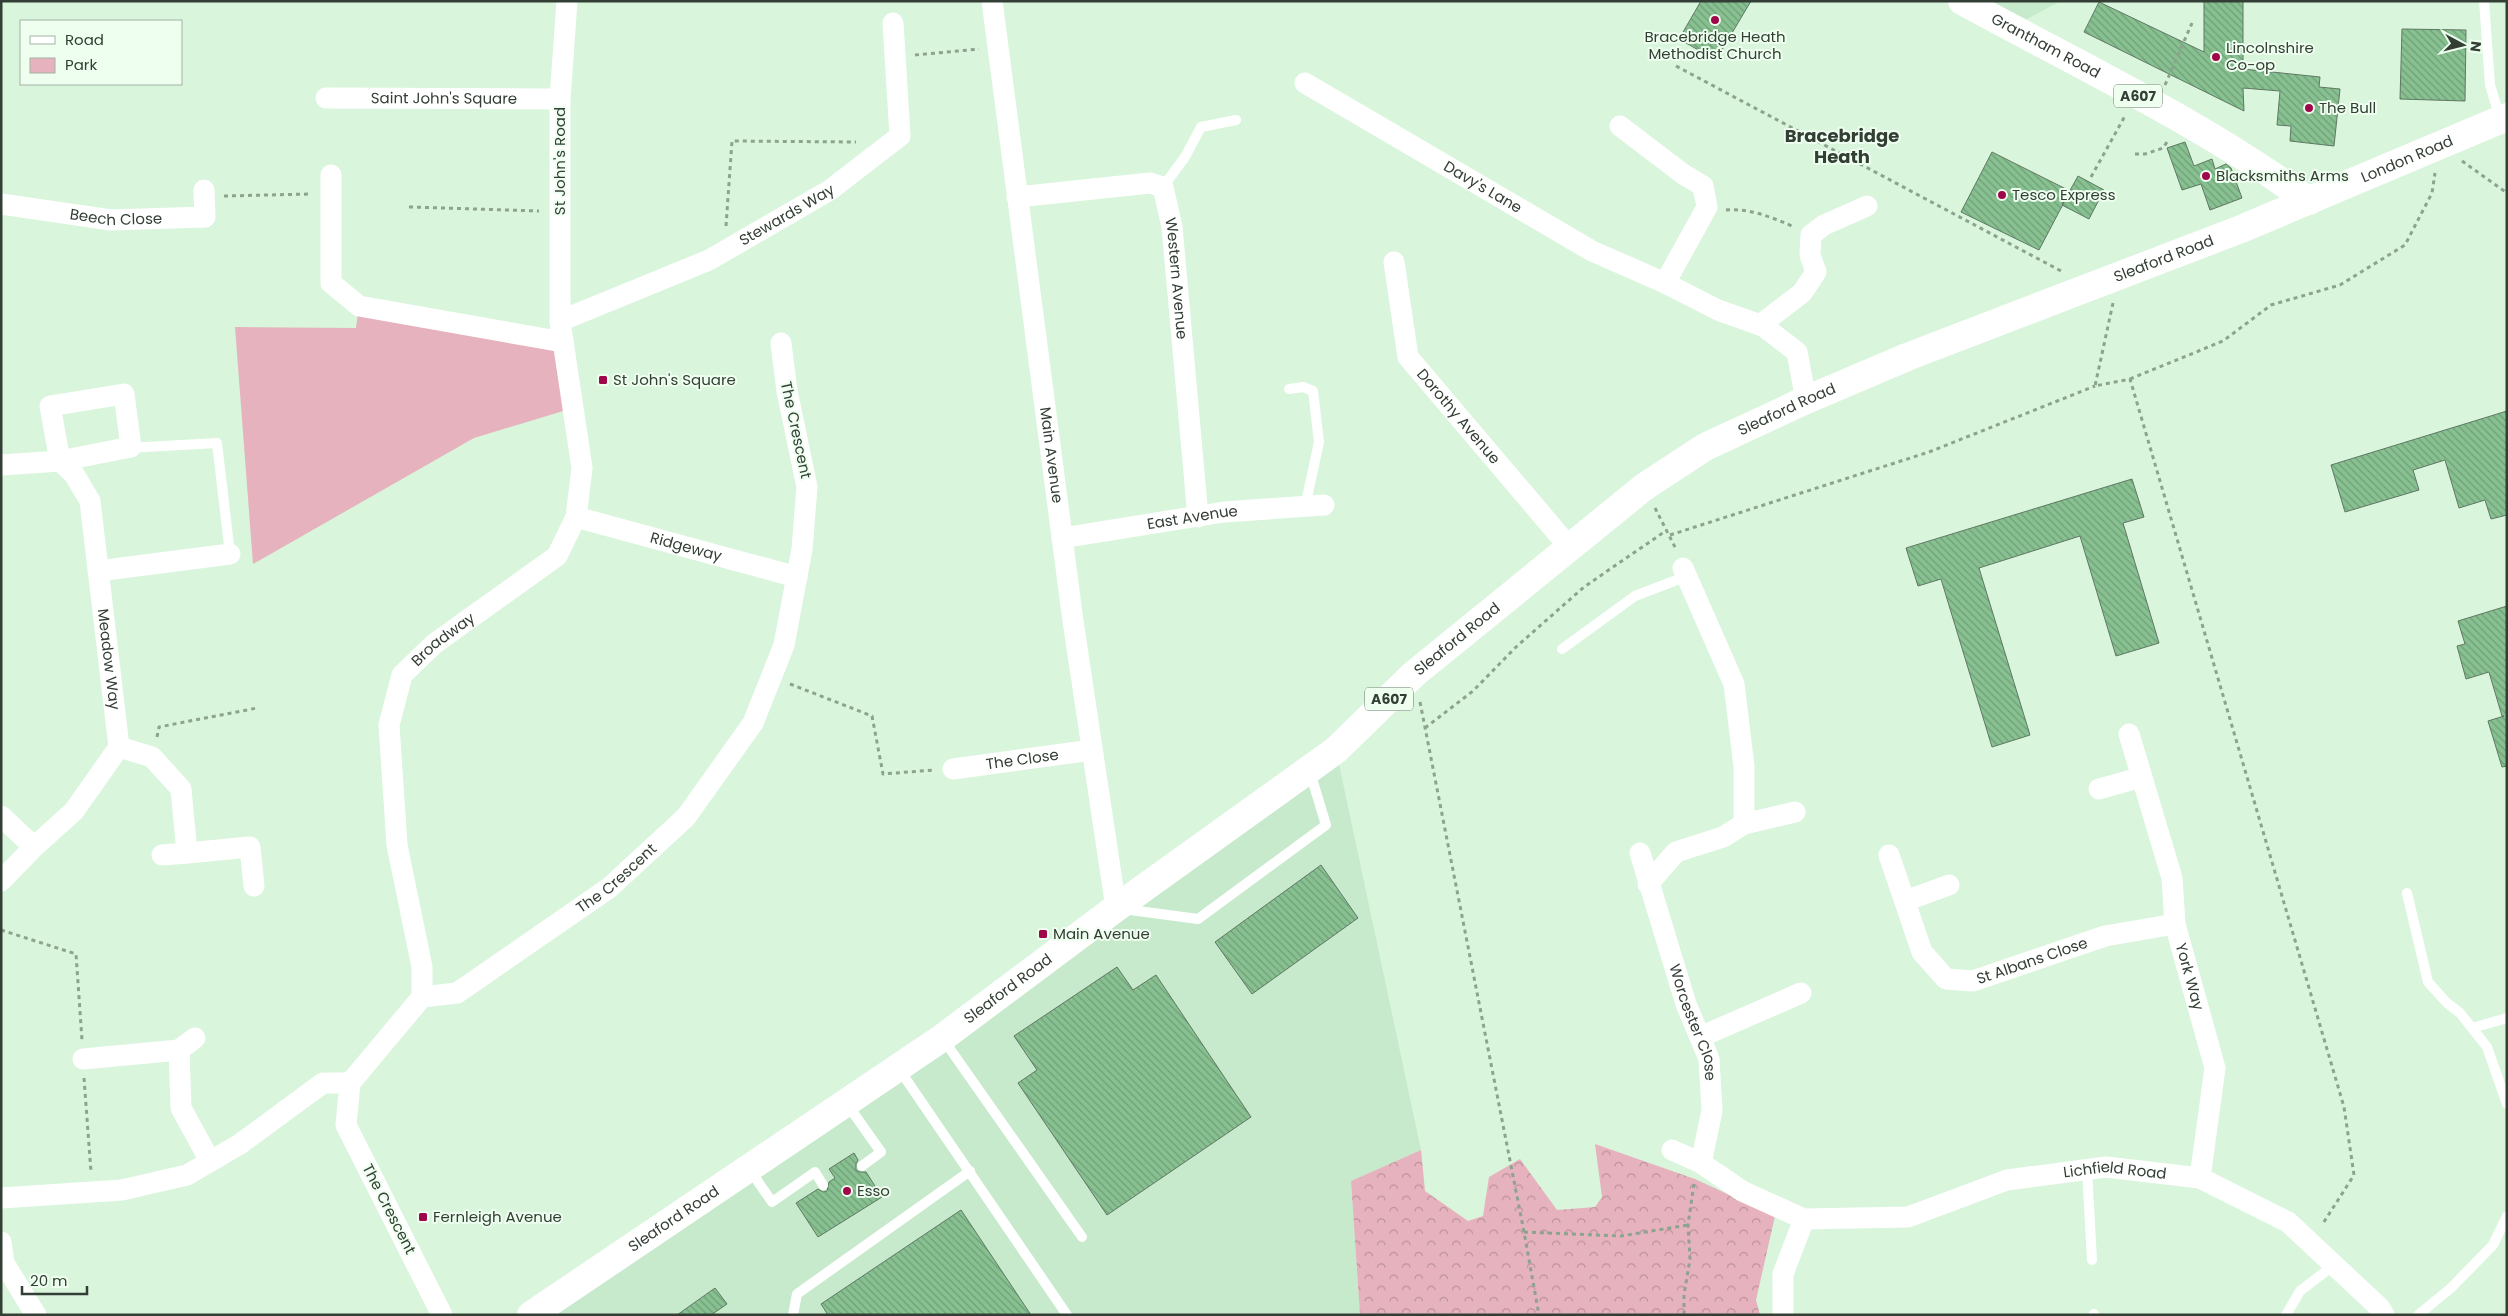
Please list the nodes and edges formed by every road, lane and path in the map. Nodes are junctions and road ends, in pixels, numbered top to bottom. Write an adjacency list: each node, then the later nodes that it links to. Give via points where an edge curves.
1 (567, 1): 12 (street, St John's Road)
2 (992, 1): 7 (street, Main Avenue)
3 (1962, 1): 13 (main road, Grantham Road / A607)
4 (2484, 3): 15 (lane, via 2490,85)
5 (893, 23): 8 (street)
6 (2192, 23): 13 (path)
7 (998, 47): 8 (path); 26 (street, Main Avenue)
8 (895, 56): 18 (street, via 900,136)
9 (1676, 66): 38 (path)
10 (1305, 83): 37 (street, Davy's Lane, via 1592,251)
11 (326, 98): 12 (street, Saint John's Square)
12 (560, 99): 31 (street, St John's Road)
13 (2146, 101): 14 (main road, Grantham Road / A607); 21 (path)
14 (2181, 118): 20 (path, via 2163,148); 27 (main road, Grantham Road / A607, via 2265,169)
15 (2503, 118): 19 (main road, London Road / A607)
16 (1236, 120): 23 (lane, via 1201,127 1185,157)
17 (1620, 126): 32 (street, via 1703,186 1707,207)
18 (891, 143): 34 (street, Stewards Way, via 830,190); 34 (path, via 732,141)
19 (2440, 145): 24 (path); 27 (main road, London Road / A607); 43 (path, via 2432,193 2405,245 2340,285 2271,304 2223,341)
20 (2135, 154)
21 (2091, 176)
22 (331, 184): 25 (path); 41 (street, via 331,283 359,306)
23 (1163, 187): 26 (street, via 1150,183); 53 (street, Western Avenue, via 1172,228)
24 (2507, 193)
25 (204, 194): 28 (street, Beech Close, via 205,217 111,220)
26 (1017, 197): 56 (street, Main Avenue)
27 (2309, 201): 36 (main road, Sleaford Road / A607)
28 (1, 204)
29 (1868, 206): 33 (street, via 1824,225)
30 (409, 207): 31 (path)
31 (560, 212): 39 (street, St John's Road)
32 (1703, 213): 33 (path, via 1738,209 1772,217); 37 (street)
33 (1812, 234): 40 (street, via 1810,256 1816,272 1802,293)
34 (724, 252): 39 (street, Stewards Way)
35 (1394, 262): 57 (street, Dorothy Avenue, via 1408,357)
36 (2119, 278): 38 (main road, Sleaford Road / A607); 44 (path)
37 (1665, 283): 40 (street, Davy's Lane, via 1718,310)
38 (2093, 288): 46 (main road, Sleaford Road / A607, via 1907,357)
39 (560, 321): 41 (street, Broadway)
40 (1760, 325): 46 (street, Davy's Lane, via 1797,352)
41 (563, 342): 52 (street, Broadway, via 582,468)
42 (781, 343): 61 (street, The Crescent, via 786,391 807,487)
43 (2130, 379): 44 (path); 118 (path, via 2344,1107 2354,1175)
44 (2095, 386): 55 (path, via 1929,452)
45 (1289, 389): 51 (lane, via 1303,387 1313,391 1319,442)
46 (1806, 400): 50 (main road, Sleaford Road / A607, via 1705,448)
47 (128, 448): 48 (street); 48 (street, via 131,447 124,394 50,406); 58 (lane, via 218,442)
48 (60, 462): 49 (street); 59 (street, Meadow Way, via 74,474 90,501)
49 (1, 465)
50 (1644, 487): 54 (path); 57 (main road, Sleaford Road / A607)
51 (1314, 506): 53 (street, East Avenue, via 1224,512)
52 (576, 517): 61 (street, Ridgeway); 92 (street, Broadway, via 557,556 434,644 402,675 389,725 398,845 422,967)
53 (1198, 517): 56 (street, East Avenue)
54 (1667, 530): 55 (path); 66 (path, via 1584,587 1473,691)
55 (1670, 535): 60 (path)
56 (1062, 538): 69 (street, Main Avenue)
57 (1570, 548): 63 (main road, Sleaford Road / A607)
58 (230, 554): 59 (street)
59 (98, 571): 68 (street, Meadow Way)
60 (1685, 572): 62 (lane, via 1635,596); 77 (street, via 1734,684 1744,766)
61 (797, 577): 64 (street, The Crescent, via 784,645)
62 (1562, 648)
63 (1414, 674): 66 (path); 71 (main road, Sleaford Road / A607, via 1336,750)
64 (771, 677): 72 (path, via 872,716 883,774); 92 (street, The Crescent, via 753,723 686,818 609,888 457,993)
65 (257, 708): 70 (path, via 159,727)
66 (1425, 728): 115 (path)
67 (2129, 734): 73 (street, York Way)
68 (119, 747): 70 (street); 78 (street, via 74,812)
69 (1092, 750): 72 (street, The Close); 89 (street, Main Avenue)
70 (152, 757): 79 (street, via 182,789)
71 (1309, 768): 89 (main road, Sleaford Road / A607); 89 (lane, via 1326,825 1198,919)
72 (953, 769)
73 (2142, 777): 74 (street); 90 (street, York Way, via 2172,878)
74 (2099, 789)
75 (1795, 812): 77 (street)
76 (1, 816): 78 (street)
77 (1744, 824): 84 (street, via 1723,837 1676,852)
78 (34, 848): 83 (street)
79 (187, 853): 81 (street); 86 (street, via 250,846)
80 (1640, 854): 84 (street, Worcester Close)
81 (162, 855)
82 (1889, 855): 88 (street, St Albans Close)
83 (1, 881)
84 (1648, 884): 95 (street, Worcester Close, via 1686,1004)
85 (1949, 885): 88 (street)
86 (254, 886)
87 (2407, 893): 94 (lane, via 2428,982)
88 (1905, 900): 90 (street, St Albans Close, via 1922,952 1946,979 1972,980 2105,936)
89 (1116, 908): 96 (main road, Sleaford Road / A607)
90 (2175, 924): 109 (street, York Way, via 2215,1068)
91 (1801, 993): 95 (street)
92 (422, 997): 99 (street)
93 (2507, 1018): 94 (lane)
94 (2472, 1028): 101 (lane, via 2487,1047)
95 (1700, 1037): 108 (street, Worcester Close, via 1709,1058 1712,1111)
96 (942, 1038): 98 (main road, Sleaford Road / A607); 116 (lane)
97 (83, 1059): 103 (street, via 187,1044 181,1108)
98 (898, 1068): 100 (main road, Sleaford Road / A607); 107 (lane)
99 (350, 1083): 103 (street, via 323,1083 240,1144); 122 (street, The Crescent, via 346,1125)
100 (846, 1104): 104 (lane, via 881,1152); 105 (main road, Sleaford Road / A607)
101 (2507, 1104)
102 (1672, 1150): 108 (street)
103 (210, 1161): 111 (street, via 187,1174 122,1190)
104 (862, 1166)
105 (749, 1169): 110 (lane, via 772,1202 814,1172); 123 (main road, Sleaford Road / A607)
106 (2087, 1170): 109 (street, Lichfield Road, via 2106,1167); 113 (street, Lichfield Road, via 2007,1180 1908,1217); 119 (lane)
107 (970, 1171): 124 (lane, via 797,1294); 125 (lane)
108 (1698, 1171): 113 (street); 114 (path)
109 (2200, 1178): 118 (street, Lichfield Road, via 2288,1222)
110 (824, 1185)
111 (1, 1198)
112 (2507, 1216): 131 (lane, via 2493,1245 2451,1288)
113 (1804, 1219): 128 (street, via 1783,1274)
114 (1688, 1225): 115 (path, via 1621,1236); 127 (path, via 1690,1258)
115 (1524, 1232): 126 (path)
116 (1082, 1237)
117 (1, 1242): 121 (street, via 4,1263)
118 (2310, 1243): 120 (street, Lichfield Road)
119 (2092, 1260)
120 (2334, 1265): 129 (lane, via 2300,1291); 130 (street, Lichfield Road)
121 (36, 1315)
122 (442, 1315)
123 (531, 1315)
124 (793, 1315)
125 (1067, 1315)
126 (1539, 1315)
127 (1684, 1315)
128 (1783, 1315)
129 (2286, 1315)
130 (2384, 1315)
131 (2418, 1315)

